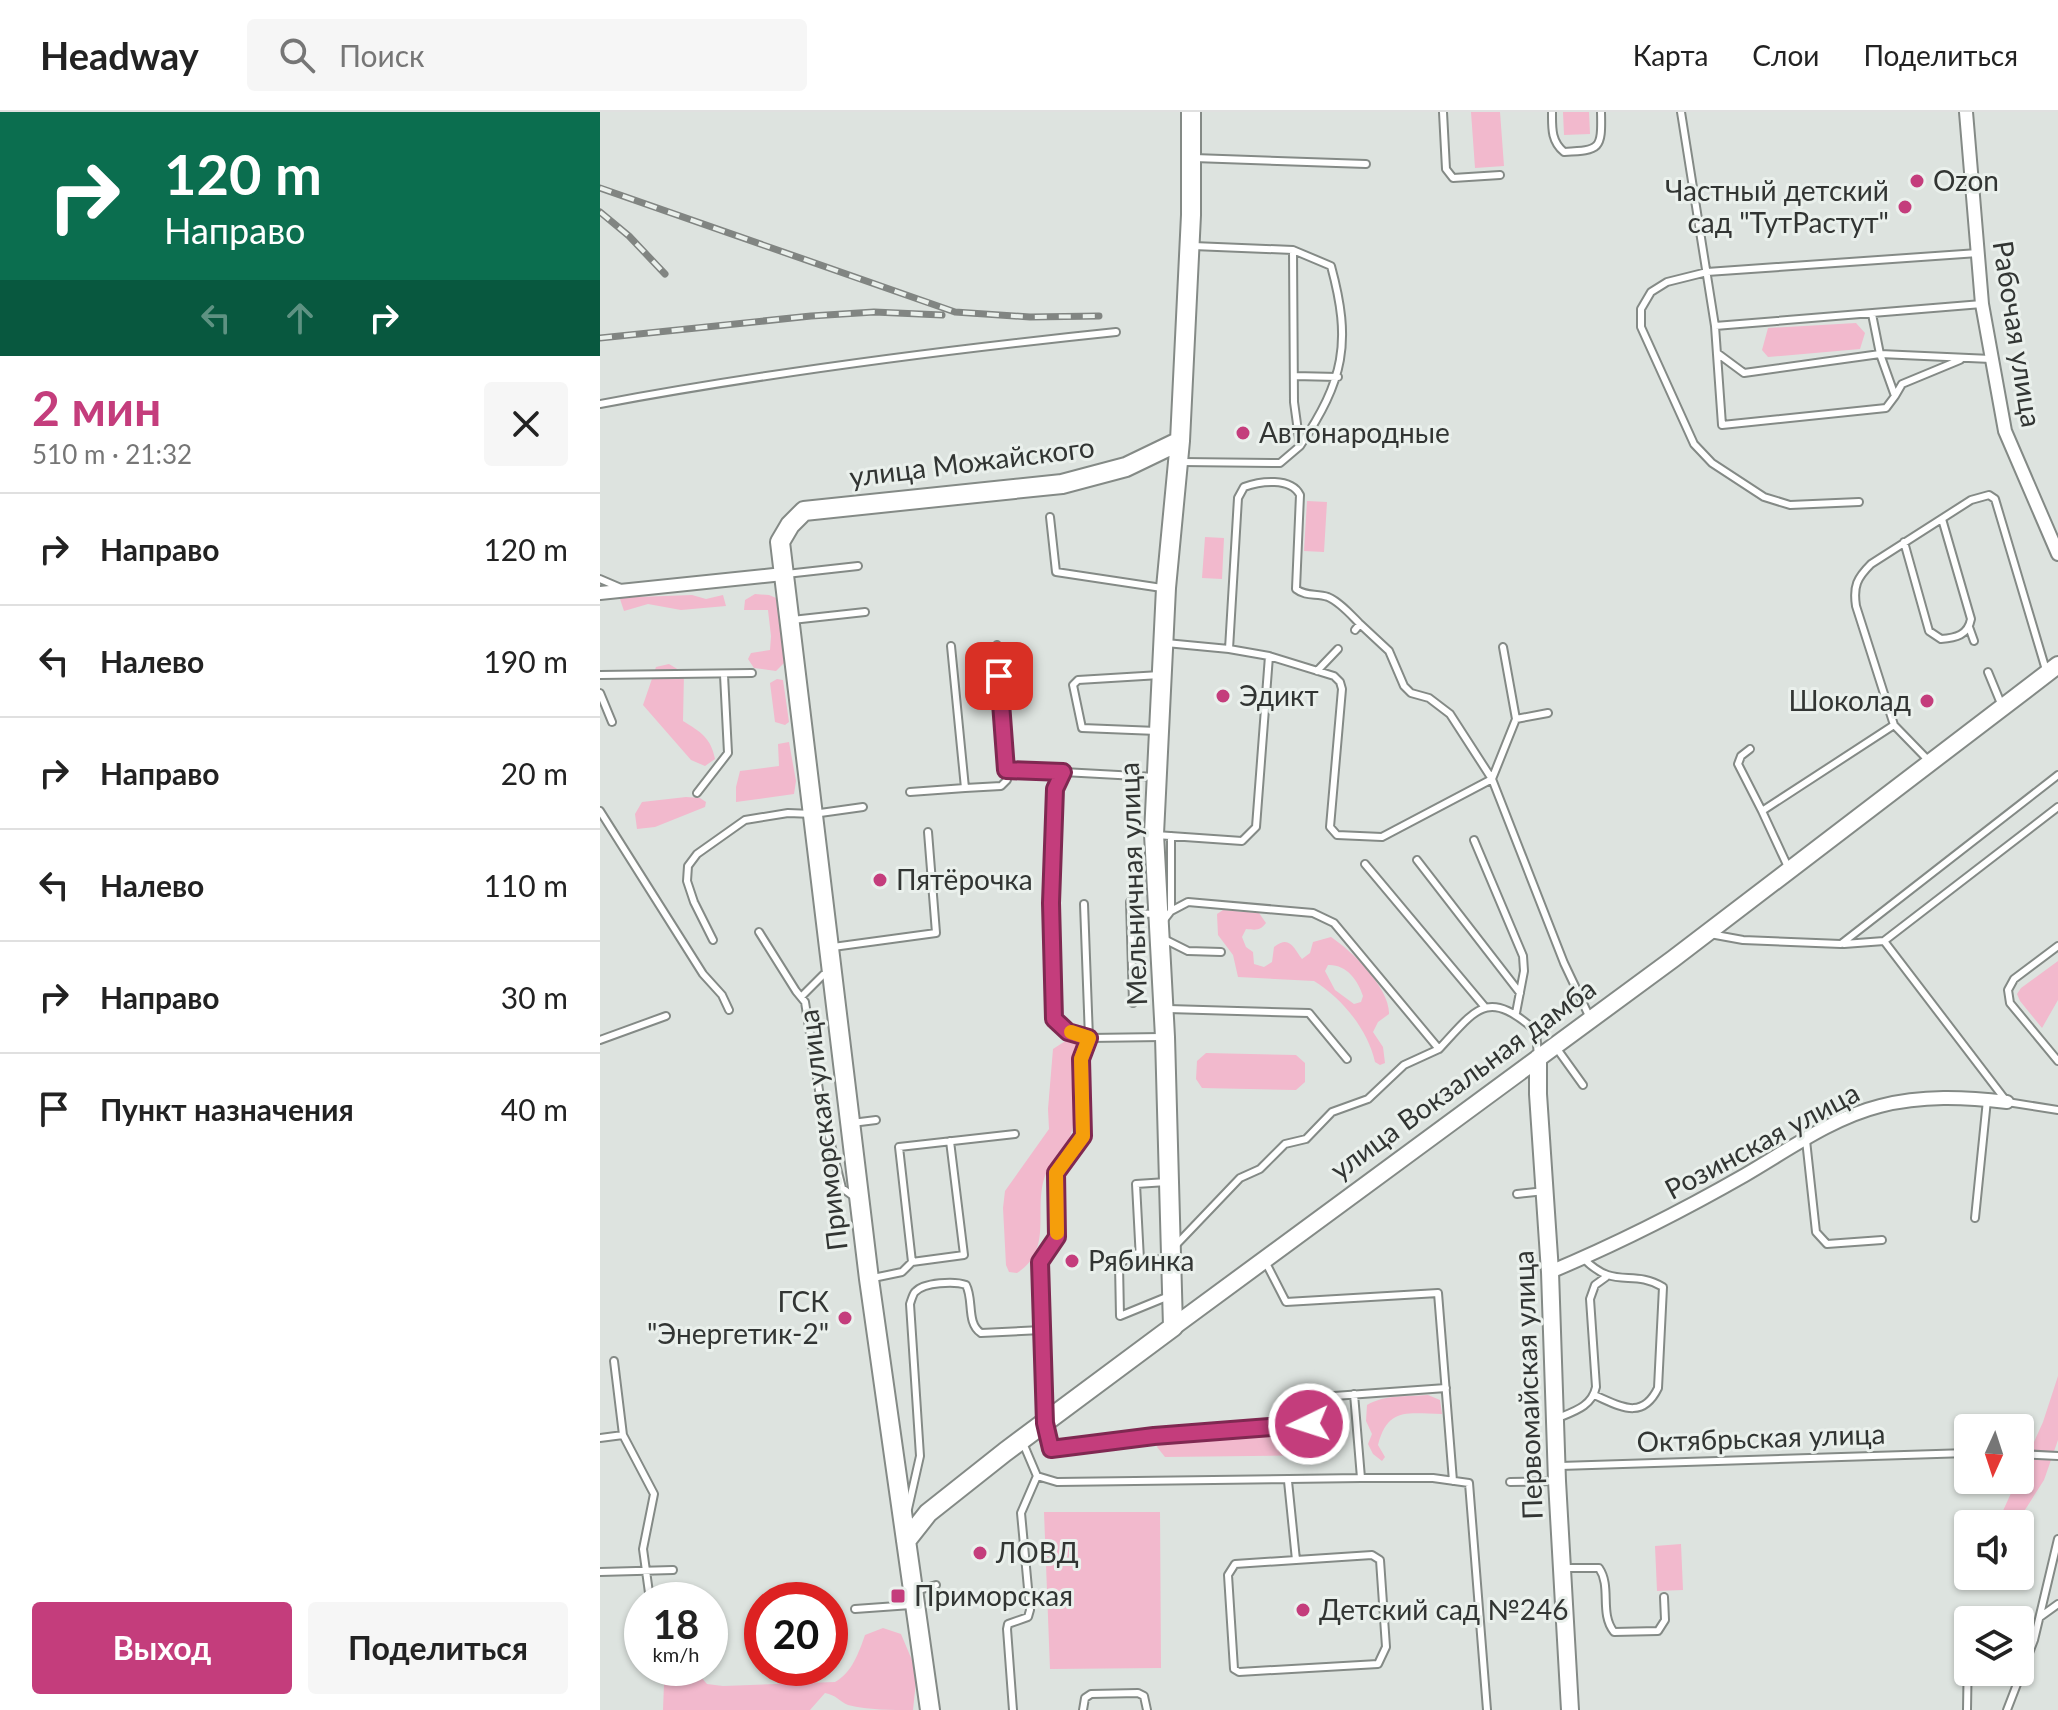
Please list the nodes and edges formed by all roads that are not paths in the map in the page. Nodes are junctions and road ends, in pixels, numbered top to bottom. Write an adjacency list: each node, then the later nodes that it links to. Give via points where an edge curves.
1 (1191, 112): 7 (main road, Мельничная улица)
2 (1443, 112): 9 (lane, via 1446,169 1453,178)
3 (1552, 112): 4 (lane, via 1553,137 1564,152 1599,145)
4 (1601, 112)
5 (1681, 112): 13 (lane)
6 (1966, 112): 12 (street, Рабочая улица)
7 (1192, 158): 8 (lane); 10 (main road, Мельничная улица)
8 (1366, 164)
9 (1500, 175)
10 (1190, 246): 11 (lane); 26 (main road, Мельничная улица)
11 (1293, 250): 22 (lane); 23 (lane, via 1331,266 1343,341)
12 (1978, 253): 13 (lane); 14 (street, Рабочая улица)
13 (1707, 272): 16 (lane); 29 (lane, via 1667,282 1651,292 1641,309 1641,327 1694,444 1712,463 1764,497 1790,505)
14 (1982, 304): 15 (lane); 21 (street, Рабочая улица)
15 (1872, 314): 16 (lane); 19 (lane)
16 (1715, 326): 18 (lane)
17 (1116, 332): 25 (lane, via 732,379)
18 (1717, 353): 19 (lane, via 1744,373); 24 (lane, via 1722,425 1886,408)
19 (1880, 354): 20 (lane); 24 (lane)
20 (1962, 359): 21 (lane); 24 (lane, via 1902,384)
21 (1993, 359): 34 (street, Рабочая улица, via 2005,431)
22 (1294, 376): 23 (lane); 27 (lane)
23 (1338, 377): 27 (lane)
24 (1895, 396)
25 (600, 404)
26 (1180, 441): 28 (main road, Мельничная улица); 32 (main road, улица Можайского, via 1126,467 1062,484 804,511)
27 (1300, 446): 28 (lane, via 1280,463)
28 (1179, 462): 38 (main road, Мельничная улица)
29 (1859, 502)
30 (1050, 517): 38 (lane, via 1056,572)
31 (1942, 519): 33 (lane); 43 (lane); 52 (lane, via 1980,496 1995,499)
32 (780, 542): 36 (main road, Приморская улица)
33 (1904, 542): 43 (lane, via 1929,631 1941,639 1952,638); 64 (lane, via 1871,564 1858,577 1854,591)
34 (2058, 554)
35 (858, 566): 36 (lane)
36 (783, 574): 39 (street); 42 (main road, Приморская улица)
37 (600, 579): 39 (lane)
38 (1166, 588): 45 (main road, Мельничная улица)
39 (624, 590): 40 (street)
40 (600, 593)
41 (865, 612): 42 (lane)
42 (789, 620): 80 (main road, Приморская улица)
43 (1969, 627): 44 (lane)
44 (1974, 641)
45 (1162, 643): 49 (lane); 58 (main road, Мельничная улица)
46 (997, 645): 68 (lane)
47 (951, 646): 73 (lane)
48 (1503, 647): 62 (lane)
49 (1229, 649): 51 (lane); 72 (lane, via 1238,498 1244,487 1256,483 1288,484 1300,495 1296,589 1302,595 1333,599 1389,651 1404,686 1450,714)
50 (1338, 649): 53 (lane)
51 (1269, 656): 53 (lane); 82 (lane, via 1256,827 1242,841)
52 (2053, 669): 60 (street, улица Вокзальная дамба)
53 (1317, 671): 72 (lane, via 1334,676 1342,689 1330,827 1337,835 1382,837)
54 (1988, 672): 60 (lane)
55 (752, 673): 57 (lane)
56 (600, 675): 57 (lane)
57 (724, 675): 75 (lane, via 728,753)
58 (1163, 675): 65 (main road, Мельничная улица); 65 (lane, via 1078,680 1073,685 1082,728)
59 (600, 693): 63 (lane)
60 (2003, 709): 67 (street, улица Вокзальная дамба)
61 (1548, 713): 62 (lane)
62 (1516, 719): 72 (lane)
63 (612, 722)
64 (1894, 725): 67 (lane); 79 (lane)
65 (1157, 731): 71 (main road, Мельничная улица)
66 (1750, 749): 79 (lane, via 1738,764)
67 (1931, 763): 86 (street, улица Вокзальная дамба)
68 (1006, 770): 69 (lane); 73 (lane, via 1001,786)
69 (1063, 772): 71 (lane); 110 (lane, via 1054,803 1054,1019 1068,1032)
70 (2058, 775): 95 (lane)
71 (1155, 777): 82 (main road, Мельничная улица)
72 (1492, 779): 108 (lane)
73 (965, 788): 74 (lane)
74 (910, 792)
75 (697, 793)
76 (863, 807): 80 (lane)
77 (2058, 807): 94 (lane)
78 (600, 811): 105 (lane)
79 (1762, 811): 86 (lane)
80 (813, 814): 93 (lane, via 745,820 697,854 688,866 687,881); 97 (main road, Приморская улица)
81 (928, 832): 97 (lane, via 936,933)
82 (1162, 835): 90 (main road, Мельничная улица)
83 (1474, 840): 100 (lane, via 1523,956)
84 (1417, 860): 100 (lane)
85 (1365, 864): 103 (lane)
86 (1790, 870): 92 (street, улица Вокзальная дамба)
87 (1130, 902): 89 (lane)
88 (1084, 904): 110 (lane)
89 (1131, 913): 90 (lane); 102 (lane)
90 (1162, 922): 98 (lane, via 1188,951); 104 (main road, Мельничная улица); 113 (lane, via 1188,902 1313,913 1334,923)
91 (759, 932): 101 (lane)
92 (1707, 933): 95 (lane, via 1743,940); 108 (street, улица Вокзальная дамба)
93 (713, 940)
94 (1884, 941): 95 (lane); 119 (lane)
95 (1841, 944)
96 (2058, 946): 116 (lane, via 2014,979 2008,990 2010,1003)
97 (830, 948): 99 (main road, Приморская улица)
98 (1221, 952)
99 (833, 973): 101 (lane, via 823,975); 122 (main road, Приморская улица)
100 (1520, 993): 106 (lane)
101 (801, 997): 129 (lane, via 842,1188)
102 (1133, 1003)
103 (1484, 1006): 106 (lane); 113 (lane)
104 (1164, 1009): 109 (main road, Мельничная улица); 115 (lane, via 1309,1013)
105 (729, 1010)
106 (1516, 1013): 114 (lane, via 1536,1031)
107 (666, 1016): 111 (lane)
108 (1591, 1020): 112 (street, улица Вокзальная дамба)
109 (1165, 1037): 110 (lane); 126 (main road, Мельничная улица)
110 (1089, 1038): 142 (lane, via 1081,1059 1083,1136 1056,1173 1057,1237 1040,1262)
111 (600, 1040)
112 (1555, 1046): 114 (street, улица Вокзальная дамба); 117 (lane)
113 (1439, 1049): 133 (lane, via 1404,1065 1368,1099 1332,1112 1306,1139 1285,1144 1260,1169 1240,1178)
114 (1538, 1058): 127 (street, Первомайская улица); 135 (street, улица Вокзальная дамба)
115 (1347, 1059)
116 (2058, 1061)
117 (1583, 1085)
118 (1987, 1100): 119 (street, Розинская улица); 124 (street, Розинская улица, via 1915,1099 1878,1106); 130 (lane)
119 (2007, 1102): 120 (lane)
120 (2058, 1110)
121 (876, 1120): 122 (lane)
122 (851, 1123): 129 (main road, Приморская улица)
123 (1015, 1134): 125 (lane)
124 (1806, 1140): 131 (lane, via 1816,1232 1827,1244); 134 (street, Розинская улица, via 1672,1216)
125 (950, 1141): 136 (lane, via 899,1147); 136 (lane, via 964,1255)
126 (1170, 1182): 132 (lane, via 1136,1184); 133 (main road, Мельничная улица)
127 (1545, 1191): 128 (lane); 137 (street, Первомайская улица)
128 (1517, 1194)
129 (860, 1200): 139 (main road, Приморская улица)
130 (1975, 1218)
131 (1882, 1240)
132 (1139, 1252): 133 (lane, via 1140,1260); 140 (lane, via 1119,1264 1120,1316)
133 (1172, 1253): 140 (main road, Мельничная улица)
134 (1583, 1258): 137 (street, Розинская улица); 138 (lane)
135 (1265, 1259): 141 (street, улица Вокзальная дамба); 144 (lane, via 1286,1302 1438,1293)
136 (912, 1262): 139 (lane, via 902,1272)
137 (1550, 1272): 147 (street, Первомайская улица)
138 (1606, 1277): 146 (lane, via 1595,1285 1590,1299); 146 (lane, via 1651,1280 1663,1287 1658,1388 1654,1397 1630,1410)
139 (869, 1279): 161 (main road, Приморская улица)
140 (1173, 1294): 141 (main road, Мельничная улица)
141 (1173, 1327): 148 (main road, улица Вокзальная дамба)
142 (1042, 1330): 148 (lane); 161 (lane, via 981,1333 972,1321 971,1295 957,1282 914,1293 910,1304 920,1456)
143 (614, 1361): 149 (lane)
144 (1446, 1388): 145 (lane); 159 (lane)
145 (1354, 1394): 148 (lane, via 1306,1398 1309,1424 1051,1449); 157 (lane)
146 (1594, 1395): 147 (lane, via 1586,1405)
147 (1555, 1420): 155 (street, Первомайская улица)
148 (1045, 1423): 151 (main road, улица Вокзальная дамба)
149 (623, 1435): 150 (lane); 166 (lane, via 654,1494 643,1549)
150 (600, 1438)
151 (1022, 1439): 156 (lane); 161 (main road, улица Вокзальная дамба)
152 (1954, 1454): 155 (lane, Октябрьская улица)
153 (2034, 1455): 154 (lane)
154 (2058, 1456)
155 (1556, 1474): 160 (lane, Октябрьская улица); 164 (street, Первомайская улица)
156 (1037, 1476): 158 (lane, via 1057,1482); 179 (lane, via 1021,1513 1030,1610 1028,1617 1007,1629)
157 (1361, 1478): 158 (lane); 159 (lane)
158 (1288, 1481): 163 (lane)
159 (1453, 1481): 182 (lane, via 1469,1483)
160 (1510, 1482)
161 (905, 1532): 171 (main road, Приморская улица)
162 (2058, 1539): 174 (lane)
163 (1296, 1560): 163 (lane, via 1235,1564 1228,1575 1234,1669 1378,1664 1386,1647 1380,1560 1372,1555)
164 (1562, 1568): 170 (lane, via 1599,1568 1605,1576 1606,1622 1614,1632 1658,1631 1665,1620); 183 (street, Первомайская улица)
165 (673, 1570): 166 (lane)
166 (646, 1571): 167 (lane); 168 (lane)
167 (600, 1572)
168 (648, 1582)
169 (936, 1585): 171 (lane)
170 (1664, 1597)
171 (916, 1598): 173 (lane); 178 (main road, Приморская улица)
172 (2058, 1604): 174 (lane)
173 (855, 1609)
174 (2040, 1617): 175 (lane)
175 (2034, 1640)
176 (1967, 1686): 184 (lane)
177 (2016, 1686): 185 (lane)
178 (930, 1710)
179 (1013, 1710)
180 (1083, 1710): 181 (lane, via 1091,1694 1138,1693)
181 (1147, 1710)
182 (1487, 1710)
183 (1570, 1710)
184 (1967, 1710)
185 (2007, 1710)

